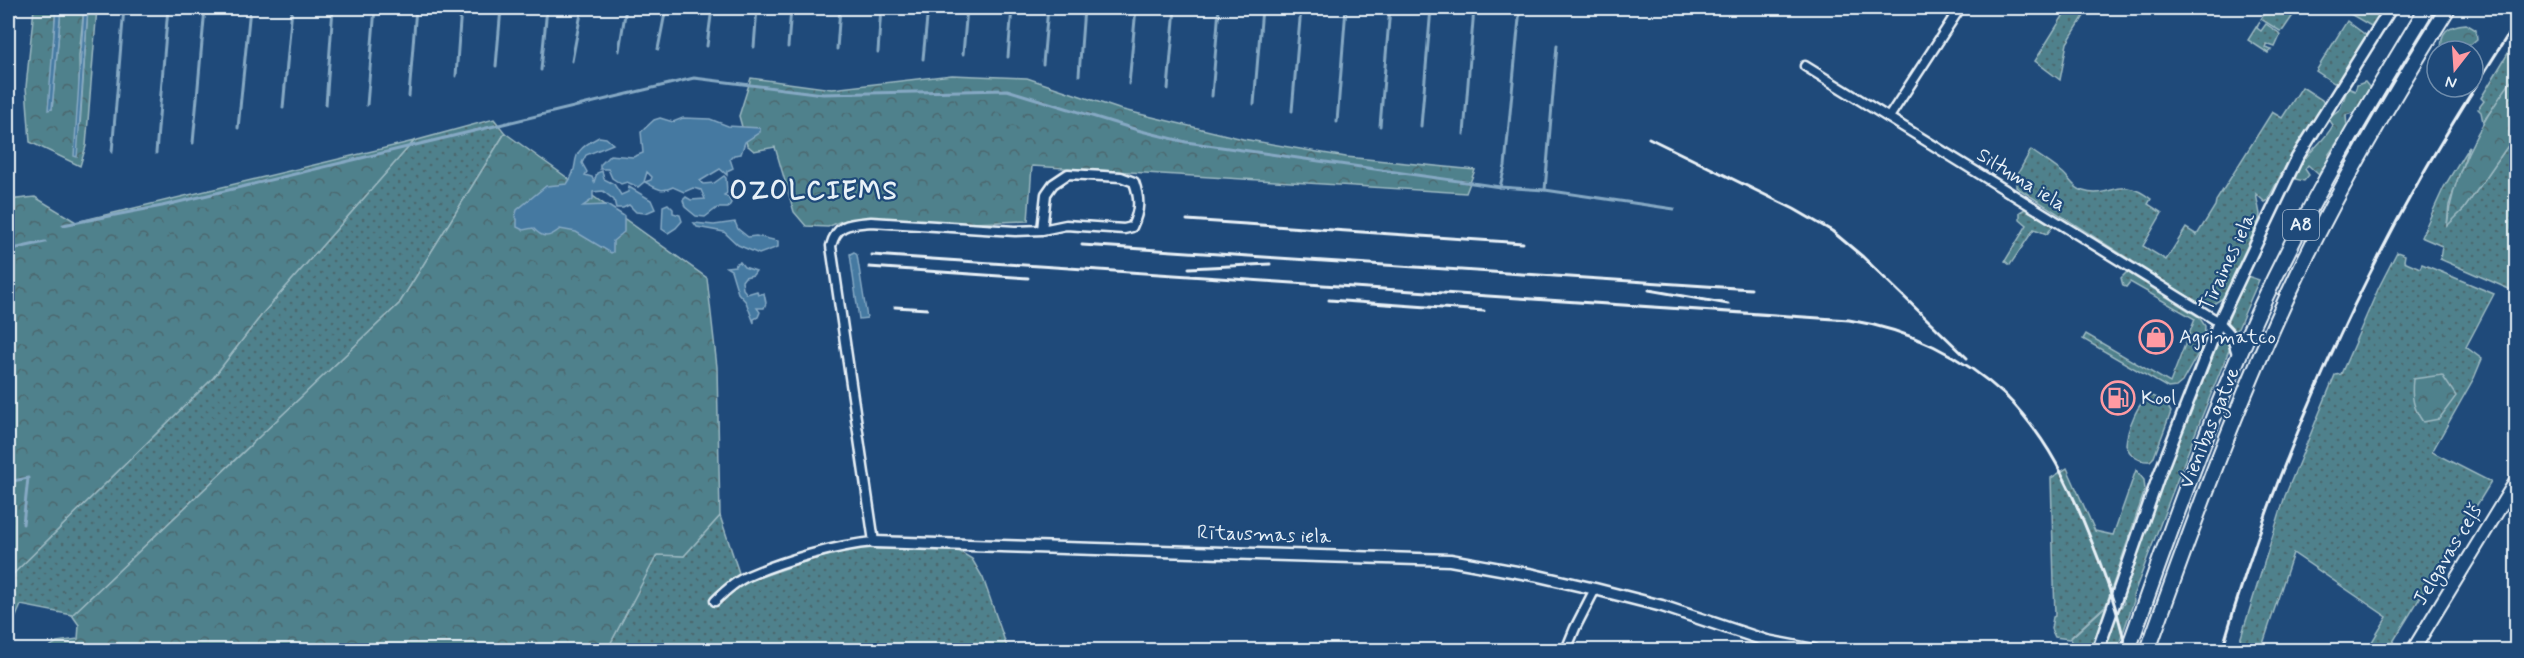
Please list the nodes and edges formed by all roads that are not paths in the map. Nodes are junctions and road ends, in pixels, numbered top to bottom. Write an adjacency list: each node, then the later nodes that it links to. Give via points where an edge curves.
1 (1960, 8): 6 (street)
2 (2391, 8): 8 (street, Tīraines iela, via 2297,158)
3 (2427, 8): 9 (highway, Vienības gatve / A8, via 2326,178)
4 (2448, 8): 18 (highway, Vienības gatve / A8, via 2324,221 2292,285 2217,460)
5 (1805, 66): 6 (street, Siltuma iela)
6 (1889, 117): 8 (street, Siltuma iela)
7 (1042, 230): 7 (street, via 1066,225 1132,227 1138,215 1139,197 1134,182 1121,177 1068,174 1046,194); 11 (street, via 871,222 847,224 834,234 831,246)
8 (2219, 322): 9 (street, via 2231,334); 16 (street, Tīraines iela, via 2158,478)
9 (2238, 357): 17 (highway, Vienības gatve / A8)
10 (2517, 481): 19 (main road, Jelgavas ceļš)
11 (873, 542): 12 (street, Rītausmas iela, via 1433,558); 13 (street, Rītausmas iela, via 808,556 746,577)
12 (1595, 589): 14 (street); 15 (street, Rītausmas iela, via 1662,606 1767,641)
13 (715, 602)
14 (1566, 651)
15 (1814, 651)
16 (2098, 651)
17 (2128, 651)
18 (2148, 651)
19 (2413, 651)

